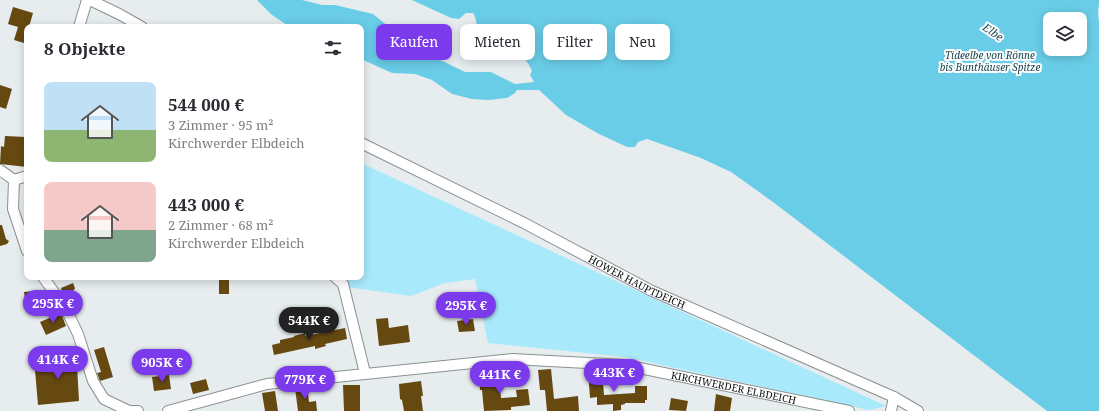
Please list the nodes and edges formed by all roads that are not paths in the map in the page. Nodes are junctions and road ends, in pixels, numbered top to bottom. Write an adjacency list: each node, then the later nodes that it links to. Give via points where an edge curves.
1 (87, 0): 3 (street)
2 (90, 0): 4 (street)
3 (79, 24)
4 (137, 24)
5 (364, 144): 13 (street, HOWER HAUPTDEICH, via 524,223 650,290)
6 (0, 170): 8 (street)
7 (24, 177): 8 (street)
8 (14, 180): 9 (street, via 13,209)
9 (24, 242)
10 (45, 280): 14 (street, via 66,309 78,334 94,381 104,399 129,411)
11 (338, 280): 12 (street, via 342,284)
12 (365, 373): 15 (street, KIRCHWERDER ELBDEICH, via 267,384); 16 (street, KIRCHWERDER ELBDEICH, via 512,359 625,365)
13 (894, 397): 17 (street); 18 (street, HOWER HAUPTDEICH)
14 (138, 411)
15 (168, 411)
16 (849, 411)
17 (890, 411)
18 (918, 411)

